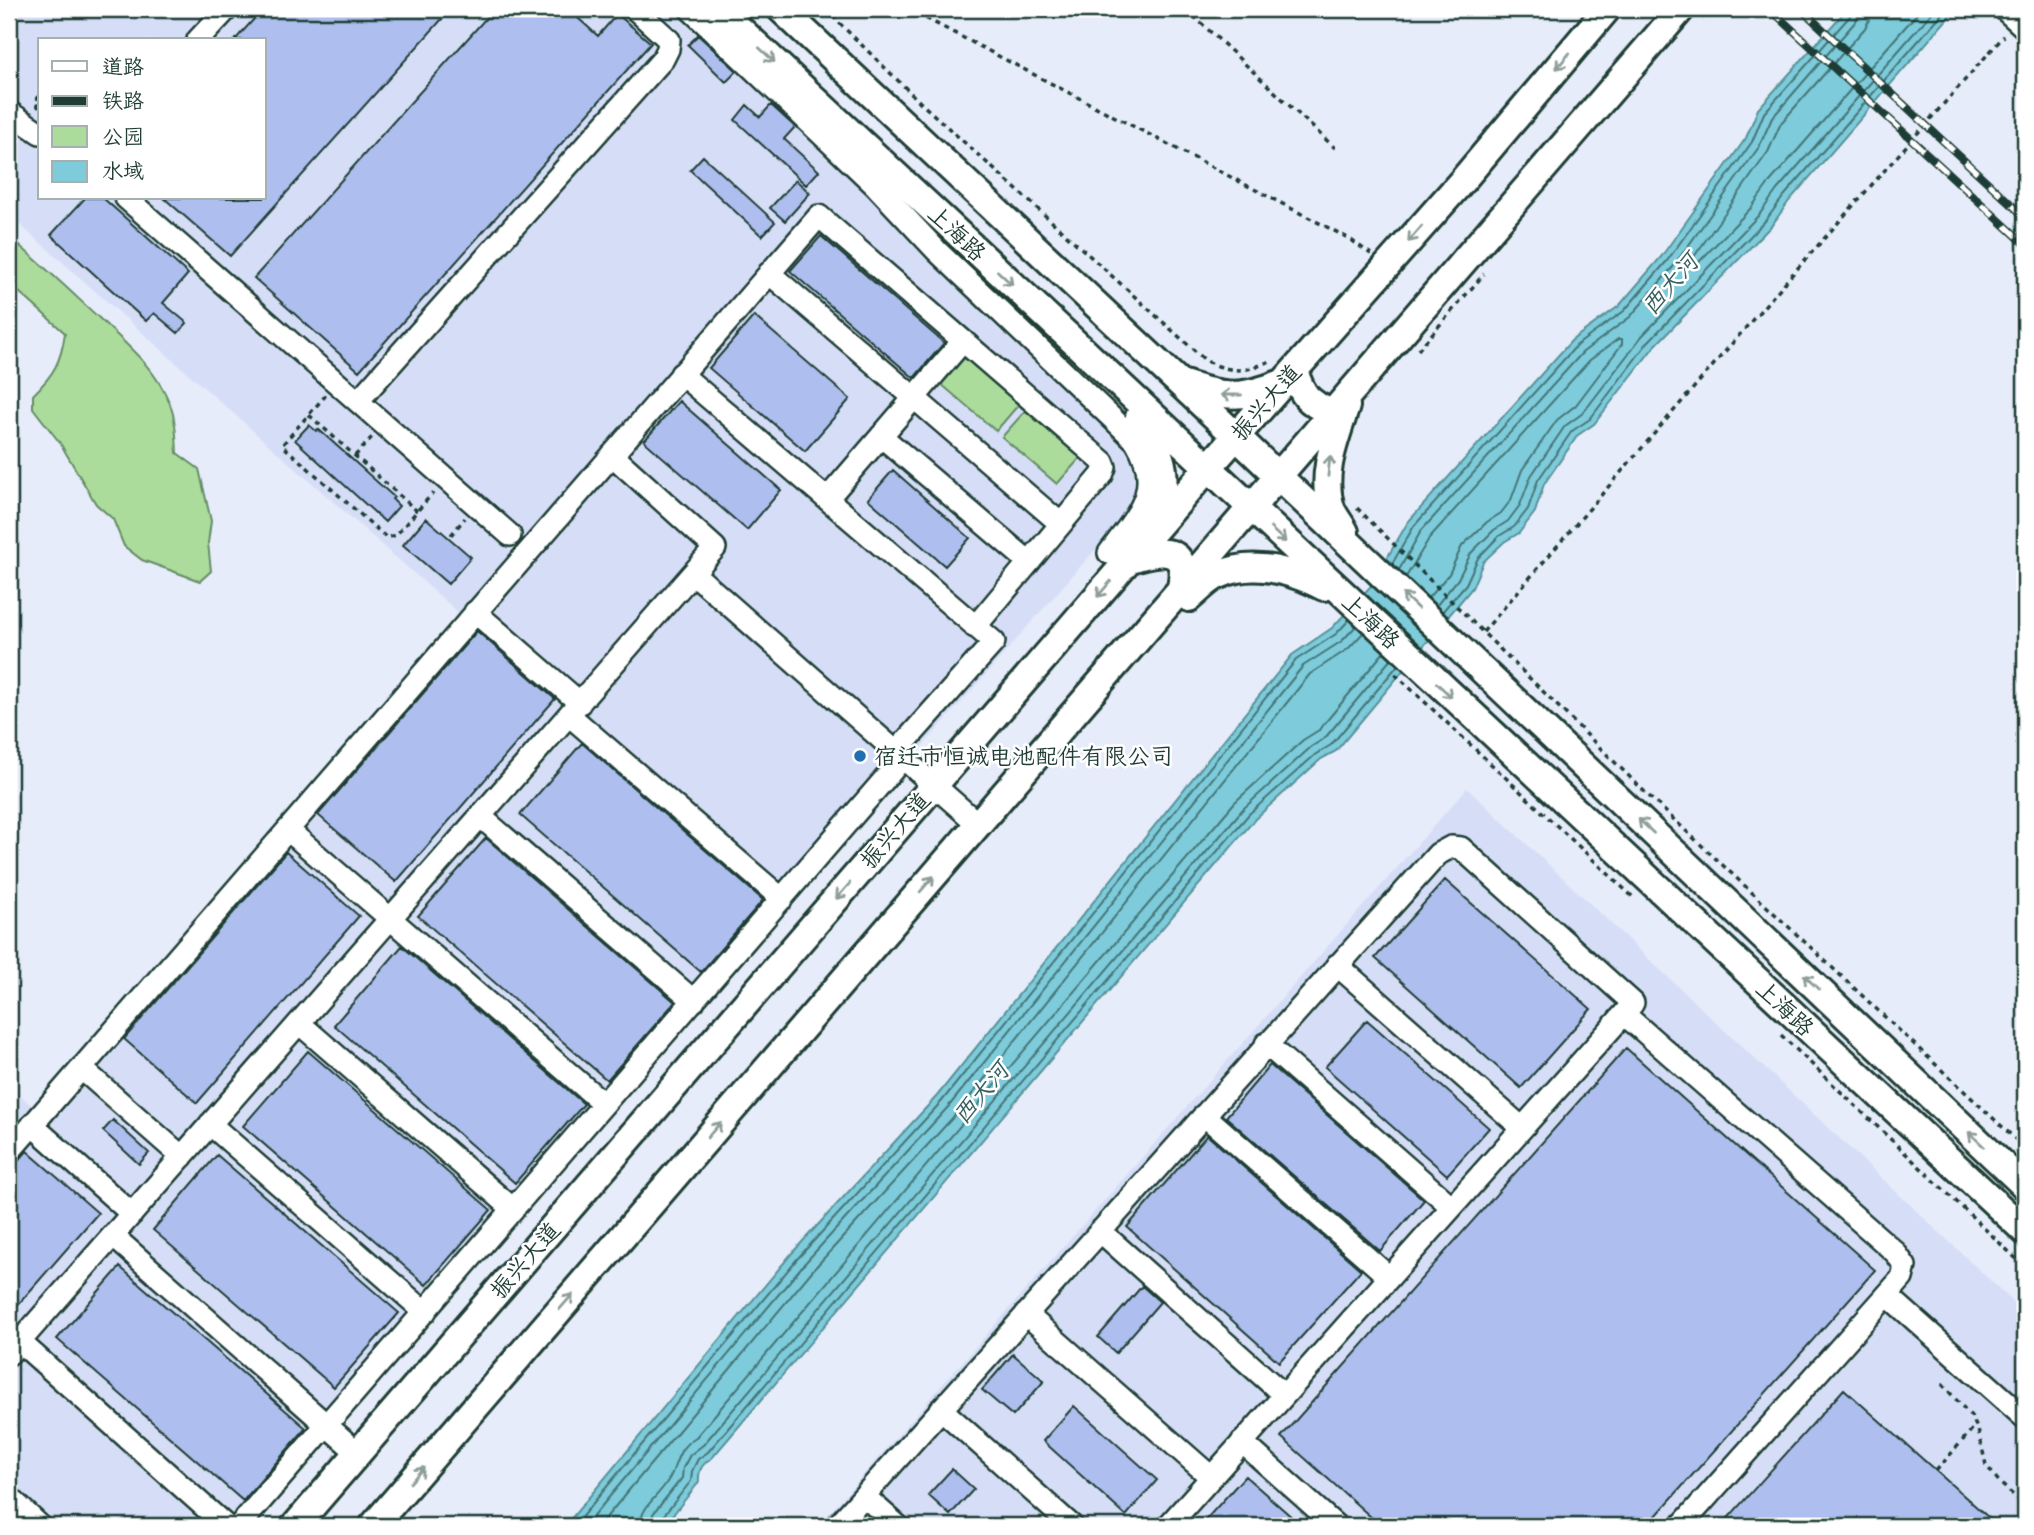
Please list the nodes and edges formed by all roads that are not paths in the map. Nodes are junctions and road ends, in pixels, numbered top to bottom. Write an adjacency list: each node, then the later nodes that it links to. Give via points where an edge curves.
1 (226, 9): 8 (lane)
2 (635, 9): 20 (lane, via 669,40 663,59)
3 (690, 9): 34 (lane, via 1136,441 1150,479)
4 (718, 9): 17 (main road, 上海路, one-way to 17)
5 (781, 9): 16 (main road, 上海路)
6 (1607, 9): 14 (main road, 振兴大道, one-way to 14, via 1379,255)
7 (1691, 14): 18 (main road)
8 (200, 38)
9 (9, 112): 10 (lane)
10 (38, 132)
11 (128, 200): 20 (lane)
12 (769, 273): 13 (lane, via 819,216); 15 (lane); 19 (lane)
13 (963, 341): 19 (lane); 30 (lane, via 1103,461 1102,475)
14 (1285, 369): 16 (main road, one-way to 16, via 1259,392 1238,396); 21 (main road, via 1309,402); 24 (main road, 振兴大道)
15 (681, 374): 25 (lane); 28 (lane)
16 (1178, 382): 22 (main road, via 1183,399 1178,410); 24 (main road, 上海路)
17 (1117, 383): 22 (main road, 上海路); 31 (main road, via 1156,443 1164,471 1164,498)
18 (1350, 393): 21 (main road); 33 (main road, one-way to 18, via 1331,509 1328,480 1330,455)
19 (914, 397): 23 (lane); 30 (lane)
20 (358, 401): 32 (lane)
21 (1332, 414): 27 (main road)
22 (1157, 420): 26 (main road, 上海路)
23 (881, 436): 28 (lane); 35 (lane)
24 (1236, 436): 26 (main road, 振兴大道); 27 (main road, 上海路)
25 (612, 455): 37 (lane, via 715,548); 40 (lane)
26 (1207, 469): 29 (main road, 上海路); 31 (main road, 振兴大道)
27 (1278, 477): 29 (main road); 33 (main road, 上海路)
28 (827, 499): 41 (lane)
29 (1250, 509): 36 (main road, 上海路, one-way to 36); 38 (main road)
30 (1061, 524): 35 (lane)
31 (1152, 533): 34 (main road, 振兴大道)
32 (510, 535)
33 (1357, 551): 36 (main road, via 1332,545 1318,553); 64 (main road, 上海路, one-way to 33)
34 (1119, 557): 38 (main road, via 1164,551 1173,555 1184,574); 45 (main road, 振兴大道, one-way to 45)
35 (1029, 562): 41 (lane)
36 (1311, 566): 39 (main road, 上海路)
37 (693, 573): 43 (lane); 44 (lane)
38 (1180, 591): 42 (main road)
39 (1345, 597): 42 (main road, via 1287,572 1238,569 1217,575); 69 (main road, 上海路, one-way to 69)
40 (475, 612): 43 (lane); 48 (lane)
41 (975, 626): 44 (lane, via 994,642)
42 (1134, 644): 47 (main road)
43 (575, 709): 46 (lane); 49 (lane)
44 (900, 755): 45 (lane); 49 (lane)
45 (934, 785): 47 (lane); 81 (main road, 振兴大道, one-way to 81)
46 (481, 816): 50 (lane); 52 (lane)
47 (978, 824): 89 (main road, one-way to 47)
48 (288, 830): 50 (lane); 56 (lane)
49 (782, 899): 52 (lane)
50 (390, 919): 54 (lane); 57 (lane)
51 (1337, 965): 53 (lane, via 1428,863 1451,847 1461,848 1633,1003); 55 (lane); 61 (lane)
52 (694, 1001): 57 (lane)
53 (1624, 1014): 61 (lane); 72 (lane, via 1903,1261 1905,1273)
54 (299, 1023): 59 (lane); 66 (lane)
55 (1266, 1044): 58 (lane); 65 (lane)
56 (81, 1068): 60 (lane); 63 (lane)
57 (604, 1104): 66 (lane)
58 (1204, 1115): 68 (lane); 71 (lane)
59 (210, 1124): 63 (lane); 73 (lane)
60 (32, 1125): 62 (lane); 67 (lane)
61 (1522, 1128): 65 (lane)
62 (9, 1152)
63 (182, 1157): 67 (lane)
64 (2025, 1186)
65 (1451, 1207): 71 (lane)
66 (513, 1209): 73 (lane)
67 (132, 1214): 70 (lane)
68 (1100, 1231): 74 (lane); 76 (lane)
69 (2025, 1231)
70 (113, 1236): 75 (lane); 79 (lane)
71 (1389, 1277): 76 (lane)
72 (1887, 1295): 78 (lane); 95 (lane)
73 (425, 1312): 79 (lane)
74 (1026, 1314): 77 (lane); 82 (lane)
75 (14, 1348): 86 (lane)
76 (1284, 1395): 80 (lane)
77 (941, 1409): 83 (lane); 92 (lane)
78 (2025, 1418)
79 (326, 1425): 81 (lane); 87 (lane)
80 (1242, 1442): 82 (lane); 94 (lane)
81 (358, 1453): 88 (main road, 振兴大道)
82 (1212, 1477): 93 (lane)
83 (864, 1496): 90 (lane); 91 (lane)
84 (9, 1497): 85 (lane)
85 (40, 1526)
86 (226, 1526)
87 (239, 1526)
88 (295, 1526)
89 (373, 1526)
90 (837, 1526)
91 (898, 1526)
92 (1072, 1526)
93 (1168, 1526)
94 (1336, 1526)
95 (1681, 1526)

